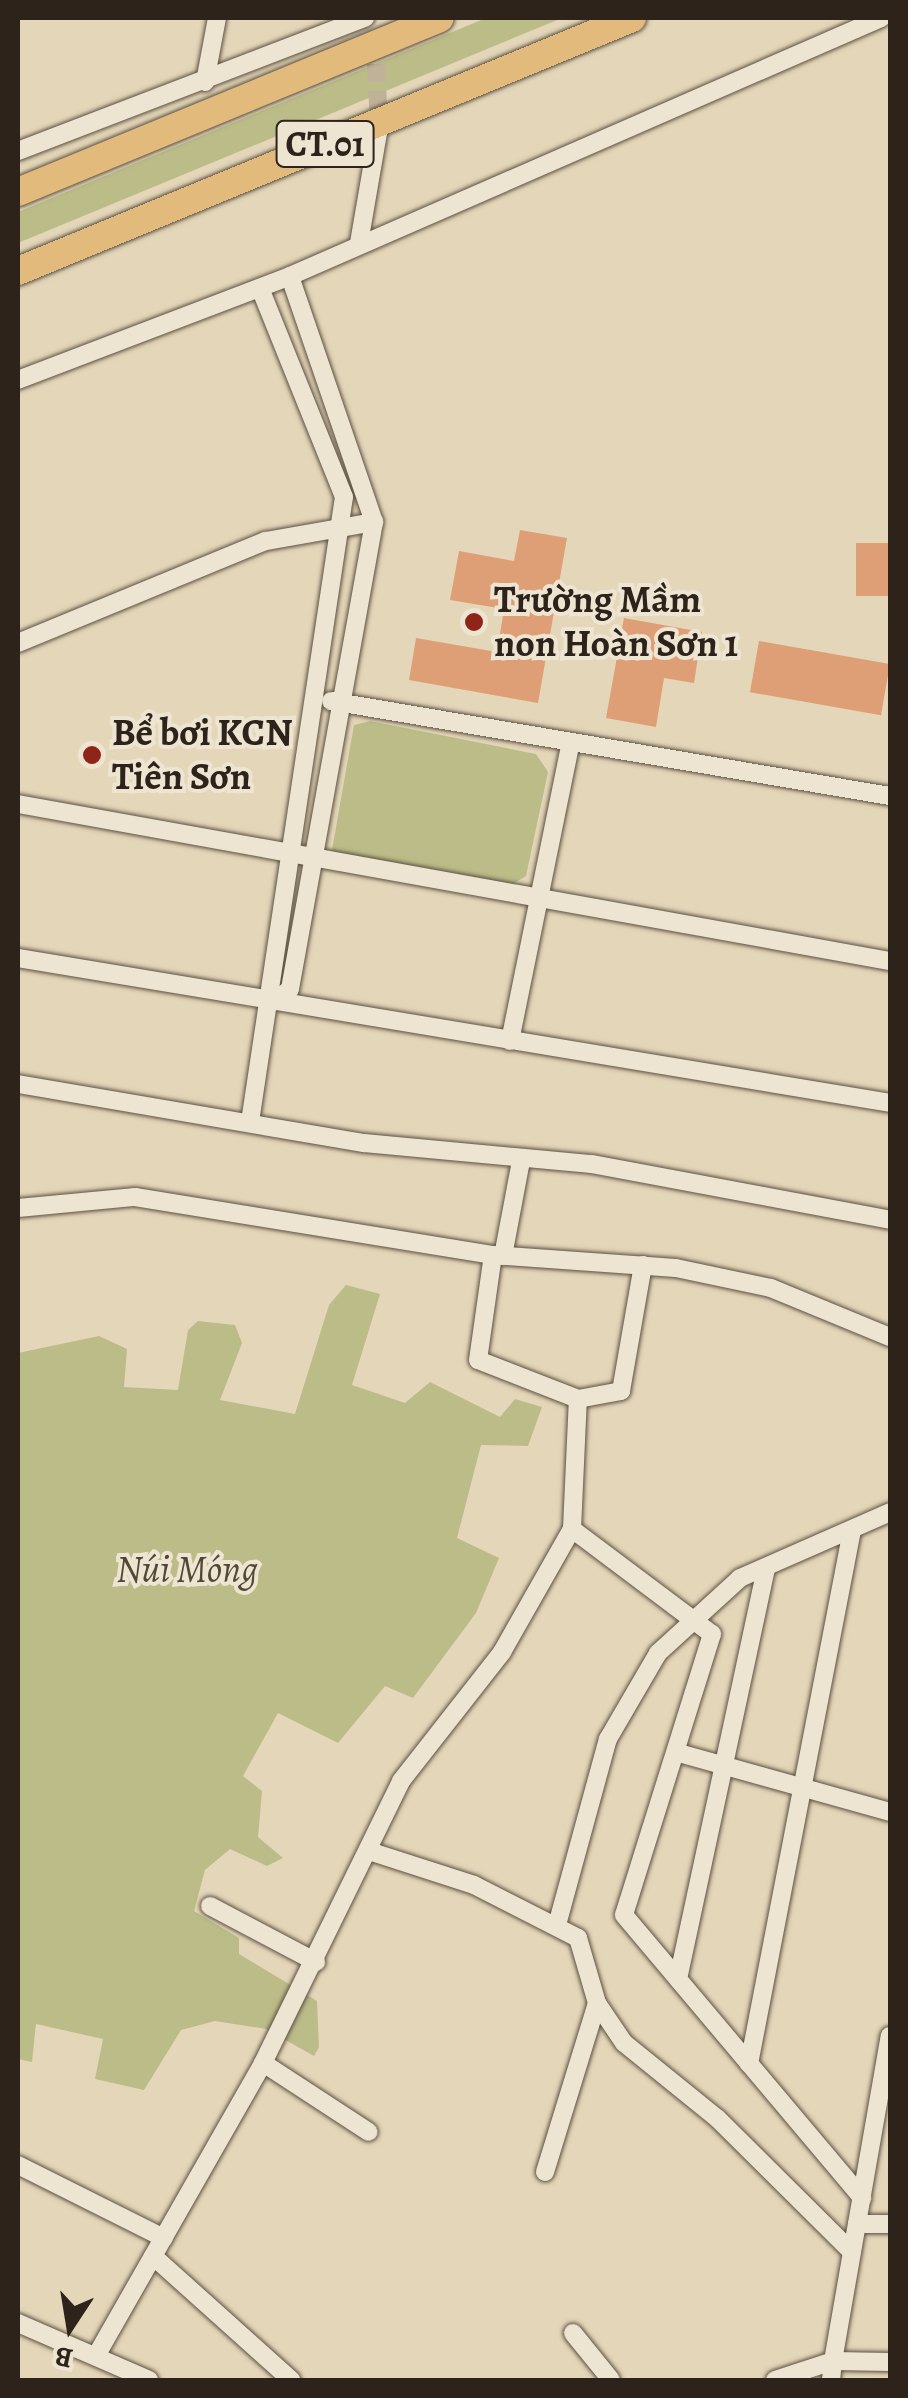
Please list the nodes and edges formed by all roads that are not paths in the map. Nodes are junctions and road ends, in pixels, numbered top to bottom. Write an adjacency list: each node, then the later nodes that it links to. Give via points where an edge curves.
1 (217, 18): 6 (street)
2 (440, 18): 9 (highway, CT.01)
3 (632, 18): 11 (highway, CT.01)
4 (882, 18): 10 (street)
5 (371, 22): 6 (street)
6 (204, 82): 8 (street)
7 (379, 127): 10 (street)
8 (18, 151)
9 (18, 192)
10 (359, 244): 12 (street)
11 (18, 271)
12 (290, 276): 13 (street); 15 (street)
13 (260, 288): 14 (street); 16 (street, via 344,497)
14 (18, 380)
15 (374, 522): 16 (street); 19 (street)
16 (342, 525): 17 (street, via 266,542); 18 (street)
17 (18, 644)
18 (316, 698): 19 (street); 23 (street)
19 (341, 703): 20 (street); 24 (street)
20 (571, 742): 21 (street); 25 (street)
21 (890, 796)
22 (18, 804): 23 (street)
23 (289, 858): 24 (street); 28 (street, via 267,984)
24 (312, 862): 25 (street); 28 (street, via 290,989)
25 (539, 901): 27 (street); 29 (street)
26 (18, 958): 28 (street)
27 (890, 961)
28 (274, 1002): 29 (street); 32 (street)
29 (510, 1041): 31 (street)
30 (18, 1084): 32 (street)
31 (890, 1104)
32 (250, 1122): 33 (street)
33 (520, 1161): 35 (street, via 592,1164); 36 (street)
34 (18, 1208): 36 (street, via 135,1197)
35 (890, 1220)
36 (498, 1255): 37 (street); 39 (street, via 478,1360)
37 (643, 1265): 38 (street, via 771,1288); 39 (street, via 621,1391)
38 (890, 1336)
39 (578, 1399): 41 (street)
40 (890, 1512): 42 (street)
41 (572, 1529): 44 (street); 49 (street, via 502,1652 401,1781)
42 (852, 1530): 43 (street); 47 (street)
43 (766, 1568): 44 (street); 46 (street)
44 (690, 1618): 45 (street, via 712,1634); 51 (street, via 608,1739)
45 (679, 1753): 46 (street); 53 (street, via 624,1915)
46 (724, 1766): 47 (street); 53 (street)
47 (804, 1788): 48 (street); 57 (street)
48 (890, 1812)
49 (372, 1852): 51 (street); 52 (street)
50 (210, 1906): 52 (street)
51 (557, 1925): 54 (street, via 584,1947)
52 (316, 1962): 56 (street)
53 (678, 1980): 57 (street)
54 (597, 2002): 61 (street); 66 (street, via 646,2064 717,2118)
55 (890, 2036): 58 (street)
56 (264, 2063): 59 (street); 65 (street)
57 (749, 2064): 62 (street)
58 (886, 2091): 62 (street)
59 (368, 2132)
60 (18, 2165): 65 (street)
61 (546, 2172)
62 (862, 2198): 63 (street)
63 (858, 2224): 64 (street); 66 (street)
64 (890, 2224)
65 (164, 2238): 67 (street)
66 (852, 2252): 72 (street)
67 (152, 2256): 70 (street); 75 (street)
68 (18, 2322): 70 (street)
69 (573, 2332): 76 (street)
70 (96, 2356): 73 (street)
71 (890, 2362): 72 (street)
72 (832, 2371): 77 (street)
73 (123, 2375): 74 (street)
74 (149, 2380)
75 (291, 2380)
76 (611, 2380)
77 (775, 2380)

